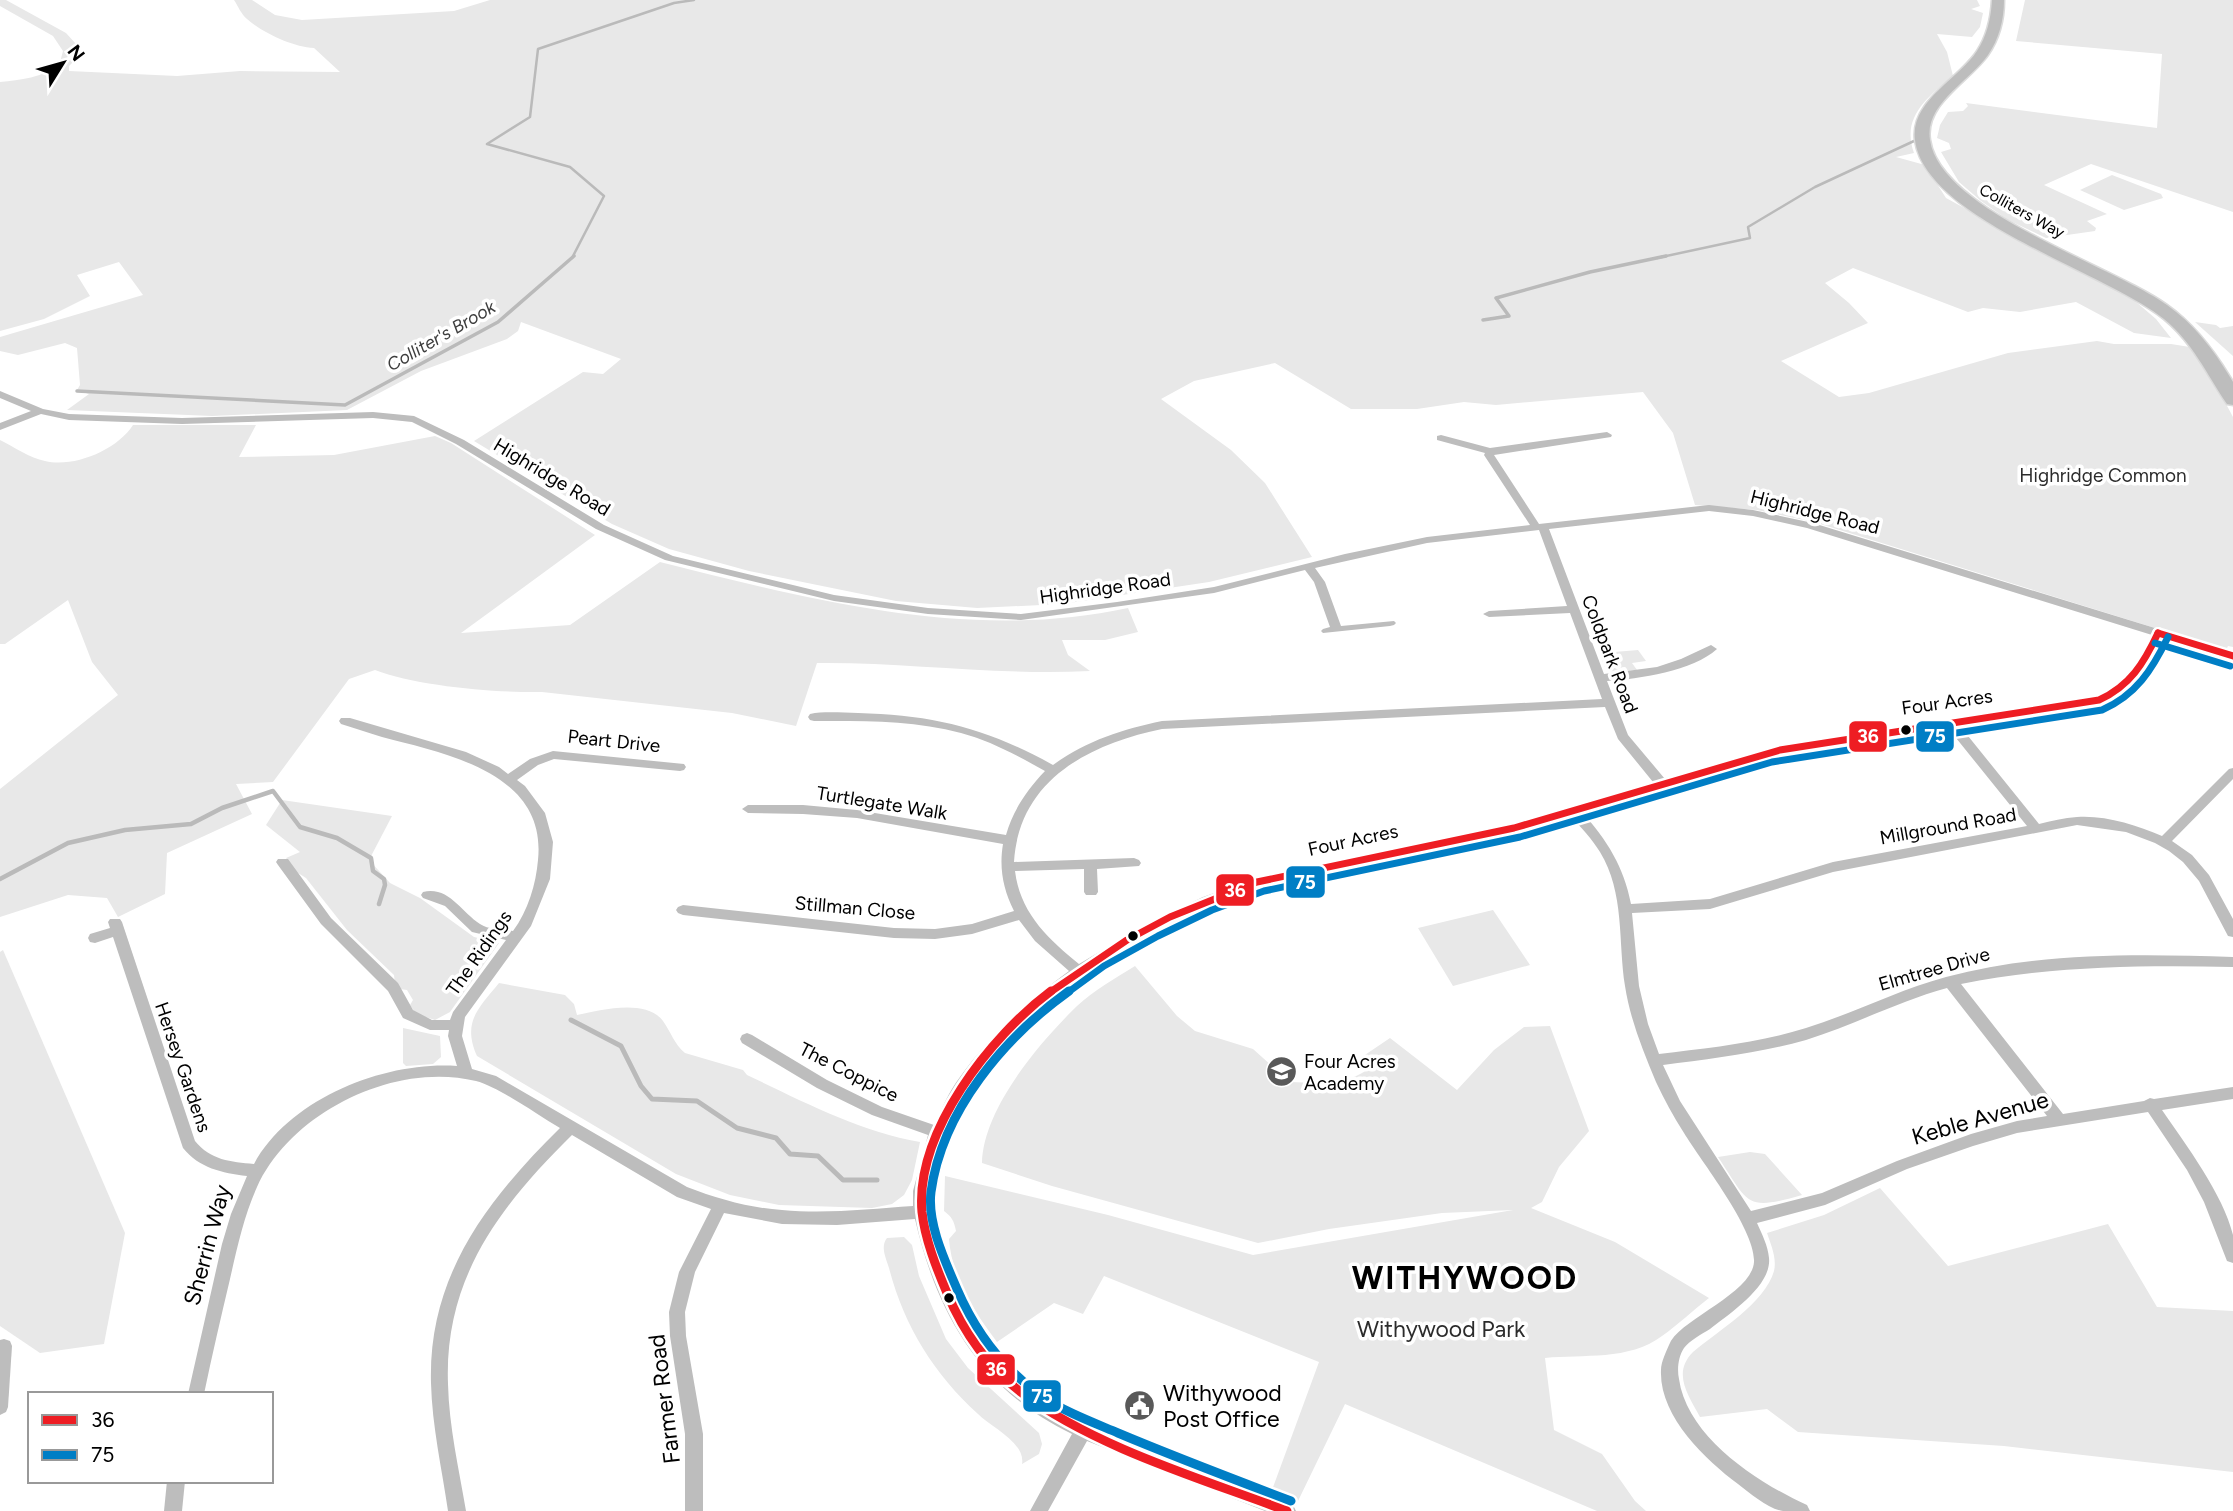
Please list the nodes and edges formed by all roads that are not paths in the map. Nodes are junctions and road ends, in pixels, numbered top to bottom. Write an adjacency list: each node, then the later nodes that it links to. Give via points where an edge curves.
1 (1998, 0): 2 (highway, Colliters Way, via 1983,52 1928,114 1922,136 1936,170 1981,212 2126,286 2161,309 2188,331)
2 (2227, 375): 4 (highway, Colliters Way)
3 (0, 394): 5 (street, Highridge Road)
4 (2233, 400)
5 (40, 411): 6 (street); 11 (street, Highridge Road, via 69,417 182,421 373,415 414,419 600,527 669,558 834,598 928,611 1021,617 1213,590)
6 (0, 426)
7 (1607, 435): 9 (street)
8 (1441, 438): 9 (street)
9 (1490, 451): 10 (street, Coldpark Road)
10 (1540, 527): 11 (street, Highridge Road, via 1427,540); 12 (street, Coldpark Road); 15 (street, Highridge Road, via 1691,509 1763,514)
11 (1309, 568): 14 (street, via 1319,582 1332,630)
12 (1574, 609): 13 (street); 18 (street, Coldpark Road)
13 (1489, 614)
14 (1390, 623)
15 (2158, 633): 17 (street, Highridge Road); 22 (street, Four Acres, via 2134,681 2110,696)
16 (1712, 649): 18 (street, via 1661,670)
17 (2233, 656)
18 (1600, 678): 19 (street, Coldpark Road)
19 (1609, 703): 24 (street, via 1163,725 1109,738); 27 (street, Coldpark Road, via 1622,736)
20 (814, 717): 24 (street, via 940,722 989,736)
21 (345, 721): 26 (street, The Ridings, via 448,748)
22 (1951, 723): 27 (street, Four Acres, via 1770,752); 30 (street)
23 (680, 767): 26 (street, Peart Drive, via 554,755)
24 (1053, 770): 31 (street, via 1024,802)
25 (2233, 772): 32 (street)
26 (509, 779): 43 (street, The Ridings, via 540,813 547,843 533,908)
27 (1661, 783): 29 (street, Four Acres)
28 (748, 809): 31 (street, Turtlegate Walk, via 797,802)
29 (1573, 811): 39 (street, via 1610,857); 46 (street, Four Acres, via 1261,881 1171,917)
30 (2036, 830): 32 (street, Millground Road, via 2077,821 2098,822); 39 (street, Millground Road, via 1833,867 1710,904)
31 (1010, 841): 36 (street)
32 (2163, 842): 42 (street, Millground Road, via 2199,871)
33 (282, 862): 48 (street, via 326,921 393,987 408,1014 430,1025)
34 (1134, 863): 35 (street)
35 (1090, 864): 36 (street); 37 (street)
36 (1007, 867): 41 (street)
37 (1091, 892)
38 (428, 895): 43 (street, via 446,899 481,930)
39 (1625, 909): 50 (street, via 1632,986)
40 (682, 910): 41 (street, Stillman Close, via 935,934)
41 (1022, 914): 46 (street, via 1052,950)
42 (2233, 932)
43 (516, 936): 48 (street, The Ridings)
44 (95, 938): 57 (street, Hersey Gardens, via 116,926 195,1155 222,1167)
45 (2233, 962): 47 (street, Elmtree Drive, via 2071,961)
46 (1078, 971): 56 (street, Four Acres, via 1016,1022 982,1060 951,1102)
47 (1950, 981): 50 (street, Elmtree Drive, via 1778,1042); 54 (street)
48 (456, 1025): 51 (street, The Ridings)
49 (747, 1039): 56 (street, The Coppice, via 877,1111)
50 (1654, 1060): 60 (street, via 1682,1121)
51 (466, 1073): 55 (street, Sherrin Way, via 491,1080); 57 (street, Sherrin Way, via 410,1073 356,1089 299,1123 271,1149)
52 (2233, 1093): 53 (street, Keble Avenue)
53 (2150, 1104): 54 (street, Keble Avenue); 61 (street, via 2211,1200)
54 (2059, 1118): 60 (street, Keble Avenue, via 1970,1140 1825,1199)
55 (571, 1126): 58 (street, Sherrin Way, via 682,1192); 69 (street, via 496,1206 477,1234 453,1287 439,1367)
56 (937, 1132): 59 (street, Four Acres, via 921,1192)
57 (256, 1171): 64 (street, Sherrin Way, via 233,1228)
58 (719, 1206): 59 (street, Sherrin Way, via 782,1217); 70 (street, Farmer Road, via 687,1272 677,1312 694,1434)
59 (921, 1212): 66 (street, Four Acres, via 947,1299 972,1341 1034,1404)
60 (1747, 1219): 73 (street, via 1760,1247 1761,1269 1750,1285 1677,1344 1670,1356 1668,1379 1676,1403 1727,1468)
61 (2233, 1256)
62 (4, 1346): 63 (street)
63 (2, 1372): 65 (street)
64 (196, 1392)
65 (0, 1407)
66 (1083, 1431): 71 (street); 72 (street, Four Acres)
67 (176, 1483): 68 (street)
68 (173, 1511)
69 (457, 1511)
70 (694, 1511)
71 (1039, 1511)
72 (1287, 1511)
73 (1801, 1511)

